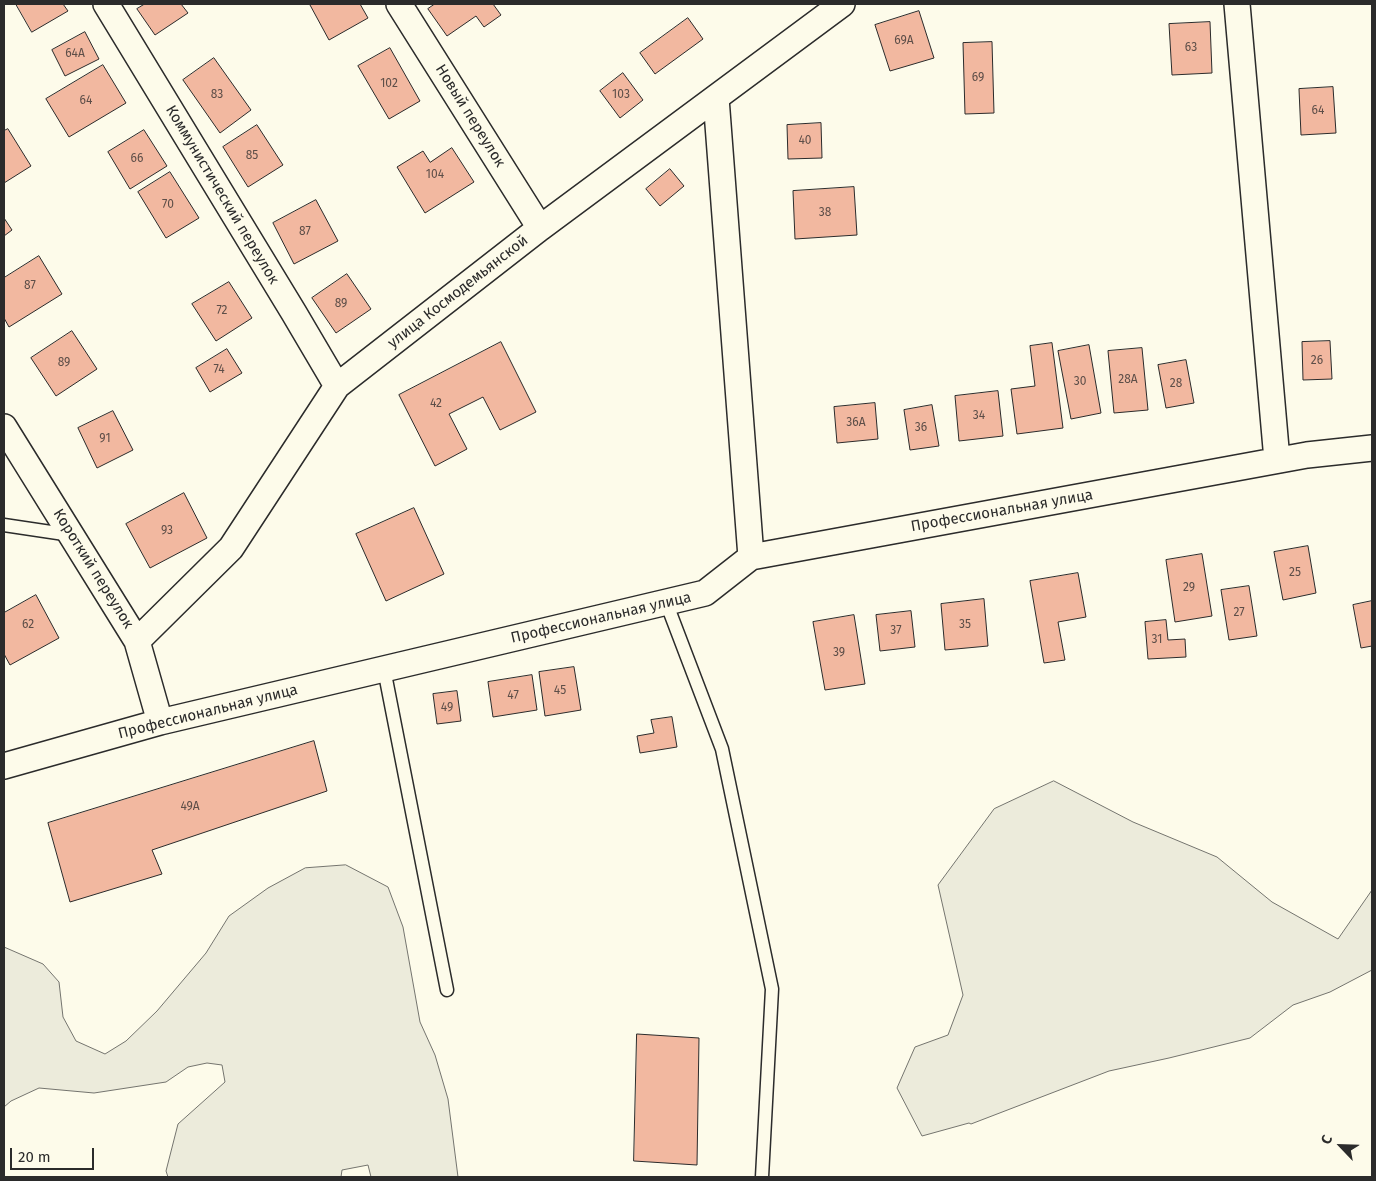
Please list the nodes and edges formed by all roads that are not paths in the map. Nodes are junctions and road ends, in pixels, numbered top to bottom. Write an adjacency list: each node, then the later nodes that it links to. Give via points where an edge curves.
1 (106, 4): 7 (street, Коммунистический переулок)
2 (399, 4): 6 (street, Новый переулок)
3 (1237, 4): 10 (street)
4 (830, 7): 5 (street, улица Космодемьянской)
5 (716, 98): 6 (street, улица Космодемьянской); 13 (street)
6 (540, 228): 7 (street, улица Космодемьянской)
7 (337, 386): 15 (street, улица Космодемьянской, via 231,548)
8 (4, 427): 12 (street, Короткий переулок)
9 (1372, 448): 10 (street, Профессиональная улица)
10 (1277, 460): 13 (street, Профессиональная улица)
11 (4, 526): 12 (lane)
12 (72, 535): 15 (street, Короткий переулок)
13 (751, 556): 14 (street, Профессиональная улица, via 705,593)
14 (666, 602): 16 (street, Профессиональная улица); 20 (lane, via 722,749 772,989)
15 (137, 641): 17 (street, Короткий переулок)
16 (384, 669): 17 (street, Профессиональная улица); 19 (lane)
17 (160, 722): 18 (street, Профессиональная улица)
18 (4, 766)
19 (447, 990)
20 (762, 1177)

